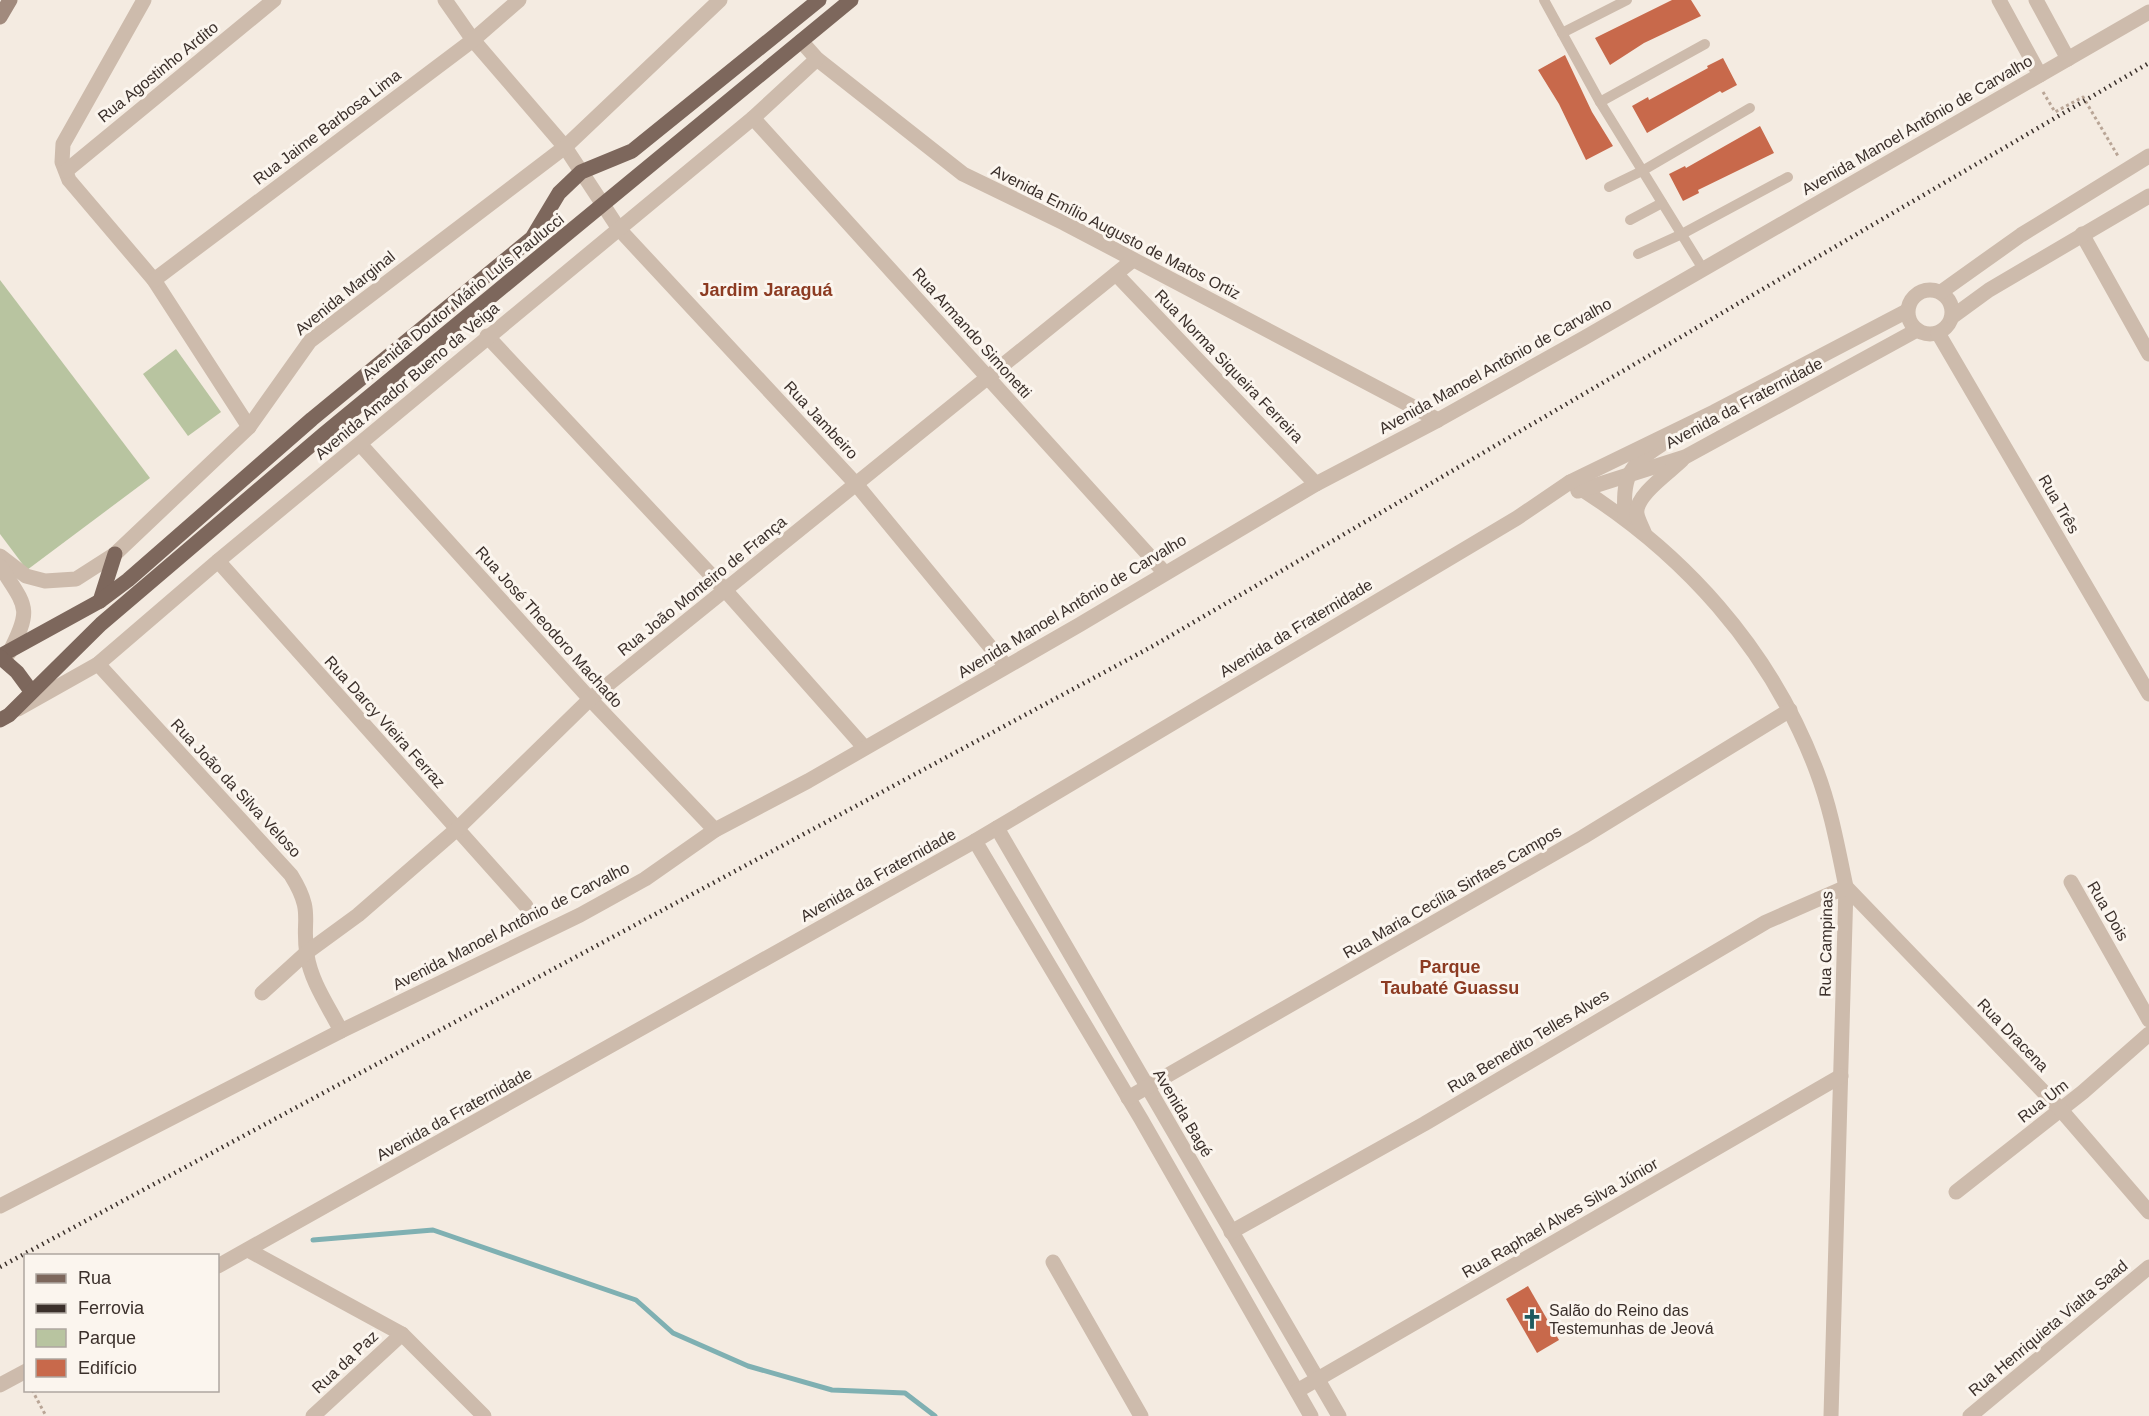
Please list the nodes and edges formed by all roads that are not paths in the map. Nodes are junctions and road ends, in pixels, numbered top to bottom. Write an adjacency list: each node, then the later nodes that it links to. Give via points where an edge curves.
1 (10, 0): 14 (main road)
2 (144, 0): 27 (street, via 63,144)
3 (273, 0): 27 (street, Rua Agostinho Ardito)
4 (445, 0): 16 (street, Rua Jambeiro)
5 (519, 0): 16 (street, Rua Jaime Barbosa Lima)
6 (720, 0): 25 (street, Avenida Marginal)
7 (819, 0): 29 (main road, Avenida Doutor Mário Luís Paulucci, via 632,151)
8 (851, 0): 17 (main road, Avenida Doutor Mário Luís Paulucci)
9 (1544, 0): 15 (lane)
10 (1627, 0): 15 (lane)
11 (2000, 0): 21 (street)
12 (2036, 0): 20 (street)
13 (2149, 12): 20 (street, Avenida Manoel Antônio de Carvalho)
14 (0, 17)
15 (1562, 33): 22 (lane)
16 (473, 40): 25 (street, Rua Jambeiro); 43 (street, Rua Jaime Barbosa Lima)
17 (801, 41): 19 (street, Avenida Emílio Augusto de Matos Ortiz); 34 (main road, Avenida Doutor Mário Luís Paulucci)
18 (1705, 44): 22 (lane)
19 (817, 58): 24 (street, Avenida Amador Bueno da Veiga); 40 (street, Avenida Emílio Augusto de Matos Ortiz, via 963,174)
20 (2068, 59): 21 (street, Avenida Manoel Antônio de Carvalho)
21 (2037, 77): 41 (street, Avenida Manoel Antônio de Carvalho)
22 (1600, 102): 28 (lane)
23 (1750, 108): 28 (lane)
24 (753, 118): 36 (street, Avenida Amador Bueno da Veiga); 51 (street, Rua Armando Simonetti)
25 (564, 147): 29 (street, Rua Jambeiro); 54 (street, Avenida Marginal, via 310,341)
26 (2149, 156): 44 (street, Avenida da Fraternidade, via 2021,235)
27 (66, 171): 43 (street, via 69,180)
28 (1642, 171): 31 (lane); 33 (lane)
29 (581, 172): 34 (street, Rua Jambeiro); 69 (main road, Avenida Doutor Mário Luís Paulucci, via 559,193 532,238)
30 (1788, 177): 37 (lane)
31 (1609, 187)
32 (2149, 196): 38 (street)
33 (1662, 202): 35 (lane); 37 (lane)
34 (602, 206): 36 (street, Rua Jambeiro); 73 (main road, Avenida Doutor Mário Luís Paulucci, via 100,624)
35 (1630, 220)
36 (619, 229): 49 (street, Avenida Amador Bueno da Veiga); 58 (street, Rua Jambeiro)
37 (1682, 234): 39 (lane); 41 (lane)
38 (2082, 234): 46 (street); 50 (street)
39 (1638, 254)
40 (1133, 260): 42 (street, Rua João Monteiro de França); 53 (street, Avenida Emílio Augusto de Matos Ortiz)
41 (1703, 269): 53 (street, Avenida Manoel Antônio de Carvalho)
42 (1116, 274): 51 (street, Rua João Monteiro de França); 59 (street, Rua Norma Siqueira Ferreira)
43 (154, 280): 54 (street)
44 (1941, 292): 45 (street, Avenida da Fraternidade, via 1919,292); 46 (street, via 1951,303)
45 (1907, 311): 47 (street); 52 (street, Avenida da Fraternidade)
46 (1952, 317): 48 (street)
47 (1917, 330): 48 (street); 56 (street, Avenida da Fraternidade)
48 (1938, 333): 74 (street, Rua Três)
49 (487, 336): 55 (street, Avenida Amador Bueno da Veiga); 68 (street)
50 (2149, 354)
51 (987, 378): 58 (street, Rua João Monteiro de França); 67 (street, Rua Armando Simonetti)
52 (1714, 412): 57 (street, via 1653,450); 60 (street, Avenida da Fraternidade)
53 (1438, 420): 59 (street, Avenida Manoel Antônio de Carvalho)
54 (249, 428): 63 (street, Avenida Marginal)
55 (360, 444): 65 (street, Avenida Amador Bueno da Veiga); 75 (street, Rua José Theodoro Machado)
56 (1685, 458): 57 (street, Avenida da Fraternidade); 62 (street, via 1645,492 1638,504 1636,514)
57 (1628, 474): 60 (street, Avenida da Fraternidade); 61 (street)
58 (856, 484): 68 (street, Rua João Monteiro de França); 72 (street, Rua Jambeiro)
59 (1316, 484): 67 (street, Avenida Manoel Antônio de Carvalho)
60 (1576, 486): 61 (street, Rua Campinas); 79 (street, Avenida da Fraternidade, via 1546,499)
61 (1624, 518): 62 (street, Rua Campinas)
62 (1645, 535): 76 (street, Rua Campinas, via 1738,627)
63 (115, 554): 64 (street, Avenida Marginal, via 76,579 45,581 27,576); 69 (main road)
64 (0, 556)
65 (218, 561): 71 (street, Avenida Amador Bueno da Veiga); 80 (street, Rua Darcy Vieira Ferraz)
66 (0, 566): 70 (street, via 23,601 26,618)
67 (1164, 572): 72 (street, Avenida Manoel Antônio de Carvalho)
68 (725, 590): 75 (street, Rua João Monteiro de França); 78 (street)
69 (100, 601): 70 (main road, Avenida Doutor Mário Luís Paulucci)
70 (3, 655): 73 (main road)
71 (98, 664): 77 (street, Avenida Amador Bueno da Veiga); 86 (street, Rua João da Silva Veloso, via 291,875 304,895 308,916)
72 (1006, 666): 78 (street, Avenida Manoel Antônio de Carvalho)
73 (31, 691): 77 (main road, Avenida Doutor Mário Luís Paulucci)
74 (2149, 694)
75 (590, 699): 80 (street, Rua João Monteiro de França); 81 (street, Rua José Theodoro Machado)
76 (1790, 710): 84 (street, Rua Campinas, via 1817,773); 92 (street, Rua Maria Cecília Sinfaes Campos, via 1573,842)
77 (4, 717)
78 (864, 747): 81 (street, Avenida Manoel Antônio de Carvalho)
79 (997, 828): 82 (street, Avenida da Fraternidade); 92 (street, Avenida Bagé)
80 (457, 829): 85 (street, Rua Darcy Vieira Ferraz); 86 (street, Rua João Monteiro de França, via 358,915)
81 (715, 830): 89 (street, Avenida Manoel Antônio de Carvalho, via 645,879 580,915)
82 (975, 841): 93 (street); 99 (street, Avenida da Fraternidade)
83 (2070, 882): 88 (street, Rua Dois)
84 (1846, 887): 91 (street, Rua Campinas); 94 (street, Rua Dracena); 98 (street, Rua Benedito Telles Alves, via 1766,922 1424,1125)
85 (526, 906)
86 (306, 953): 87 (street, Rua João Monteiro de França); 89 (street, via 311,973)
87 (262, 993)
88 (2149, 1020)
89 (341, 1031): 96 (street, Avenida Manoel Antônio de Carvalho)
90 (2149, 1034): 94 (street, Rua Um)
91 (1841, 1076): 105 (street, Rua Raphael Alves Silva Júnior); 113 (street, Rua Campinas)
92 (1146, 1088): 93 (street, Rua Maria Cecília Sinfaes Campos); 98 (street, Avenida Bagé)
93 (1128, 1098): 107 (street)
94 (2061, 1110): 95 (street, Rua Um); 97 (street, Rua Dracena)
95 (1956, 1192)
96 (0, 1206)
97 (2149, 1212)
98 (1232, 1232): 105 (street, Avenida Bagé)
99 (248, 1250): 101 (street, Avenida da Fraternidade); 103 (street)
100 (1053, 1262): 110 (street)
101 (219, 1265)
102 (2149, 1267): 114 (street, Rua Henriquieta Vialta Saad)
103 (402, 1334): 108 (street, Rua da Paz); 109 (street)
104 (24, 1372): 106 (street)
105 (1318, 1380): 107 (street, Rua Raphael Alves Silva Júnior); 112 (street, Avenida Bagé)
106 (0, 1385)
107 (1297, 1391): 111 (street)
108 (313, 1416)
109 (484, 1416)
110 (1141, 1416)
111 (1311, 1416)
112 (1339, 1416)
113 (1831, 1416)
114 (1970, 1416)

